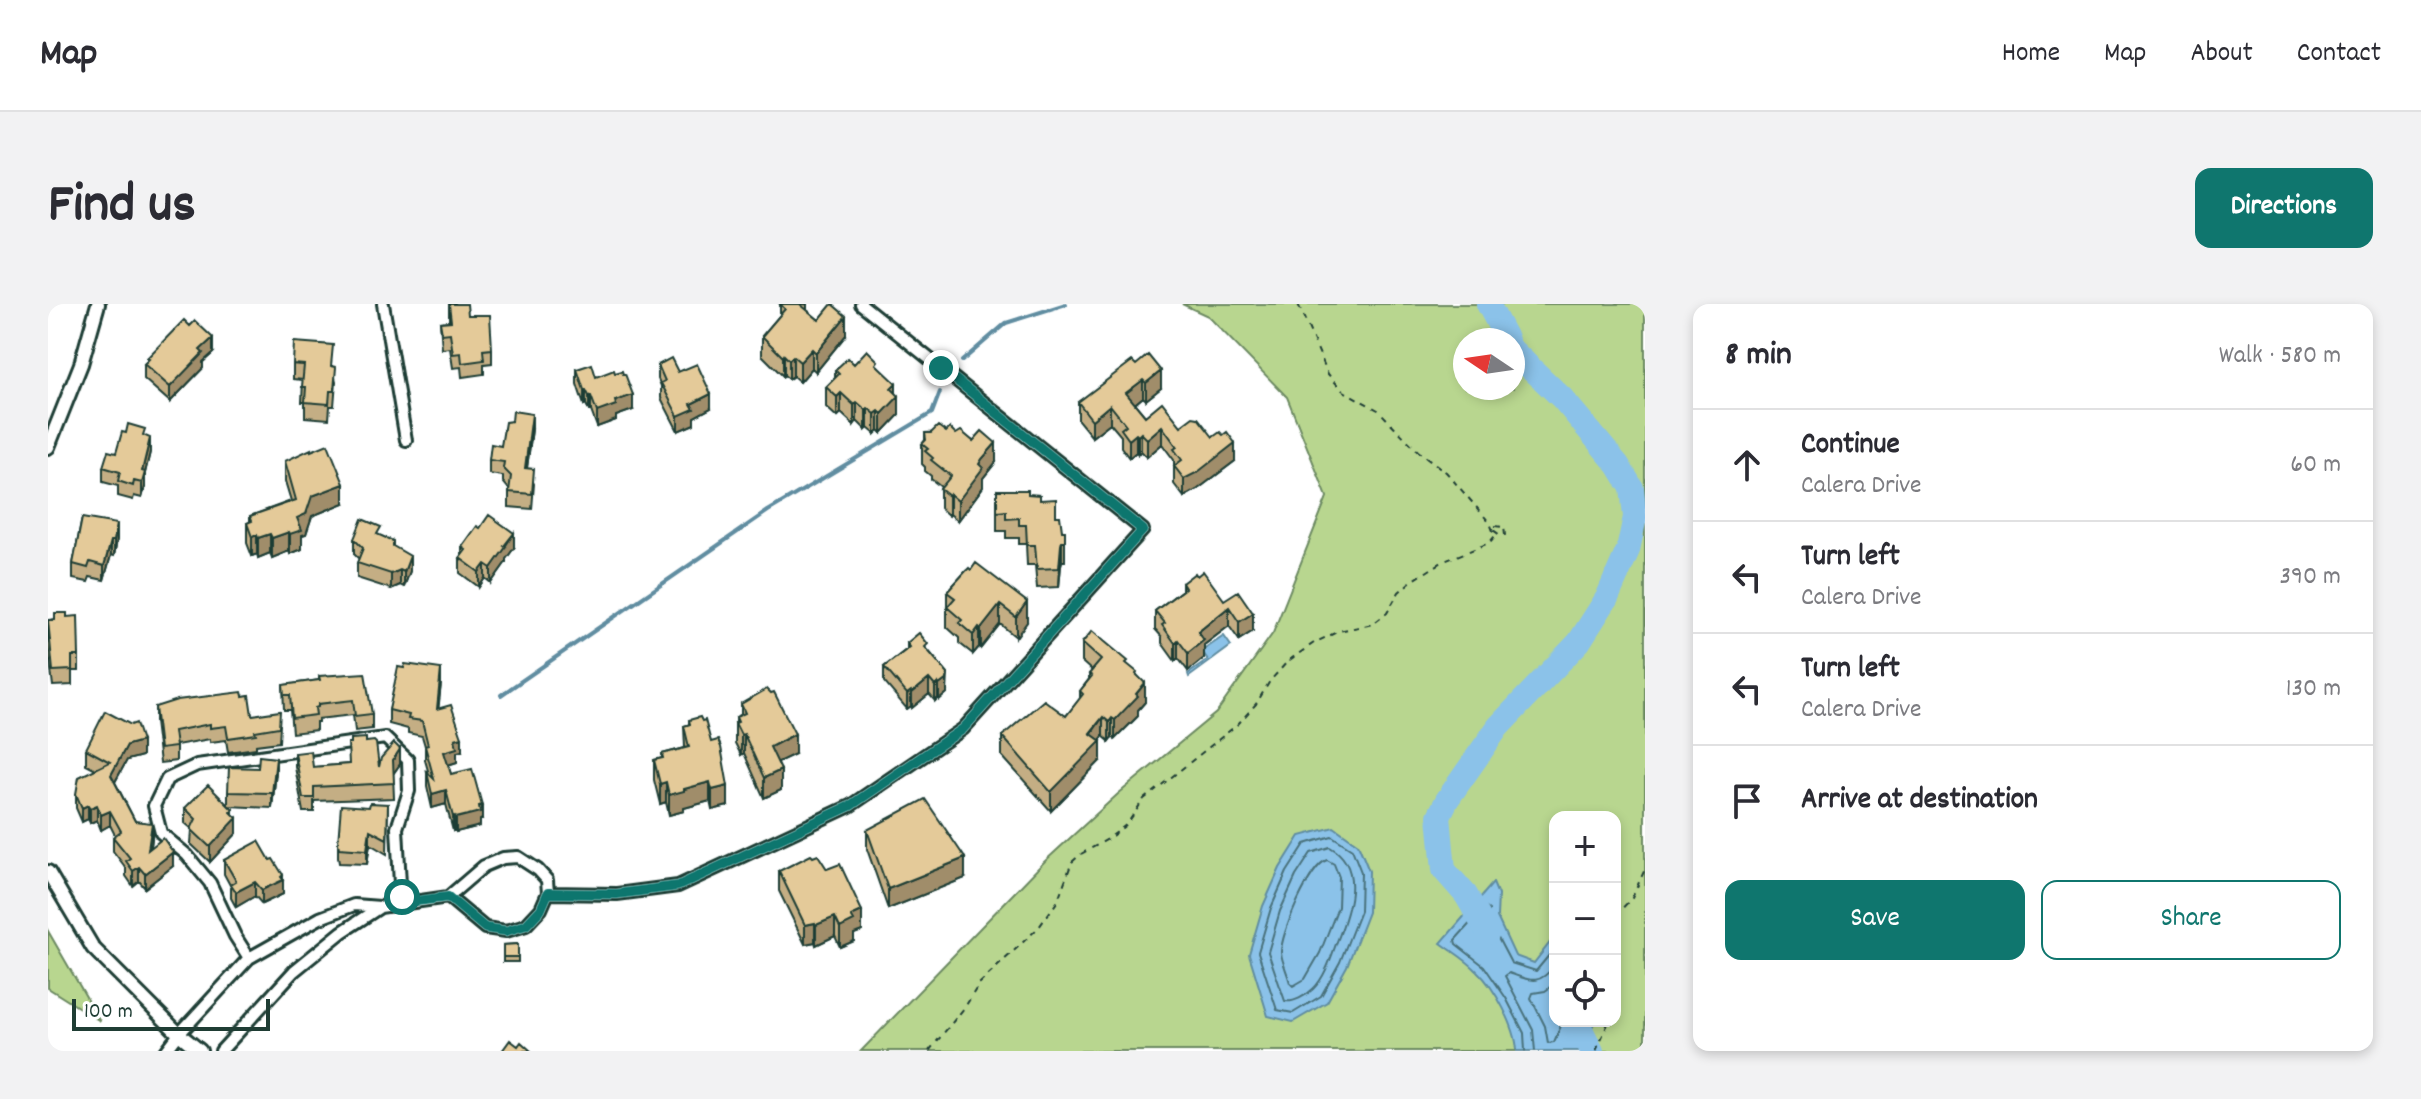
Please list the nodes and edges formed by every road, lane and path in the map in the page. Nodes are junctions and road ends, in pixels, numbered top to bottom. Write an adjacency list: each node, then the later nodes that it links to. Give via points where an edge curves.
1 (98, 304): 6 (street)
2 (383, 304): 5 (street)
3 (861, 304): 9 (street, via 1143,530 963,729 850,806 678,886 617,894)
4 (1298, 304): 20 (path, via 1328,374 1342,390 1378,410 1446,472 1495,536 1409,583 1373,624 1339,631 1288,661 1238,724 1144,799 1127,824 1072,862 1057,902 1039,927 979,984)
5 (406, 440)
6 (48, 447)
7 (1645, 869): 13 (path)
8 (48, 872): 16 (street, via 93,948)
9 (548, 893): 10 (street, via 526,925 506,931 485,928); 10 (street, via 547,880 518,857 484,866)
10 (448, 897): 11 (street)
11 (401, 903): 12 (street); 14 (street, via 397,828 409,791 408,760 385,738 197,765 167,779 154,806 161,833 210,883)
12 (380, 907): 14 (street, via 354,905 320,918); 19 (street, via 294,971)
13 (1621, 910)
14 (249, 958): 16 (street)
15 (1607, 1027): 21 (path)
16 (179, 1034): 17 (street); 18 (street)
17 (166, 1051)
18 (200, 1051)
19 (221, 1051)
20 (929, 1051)
21 (1596, 1051)

